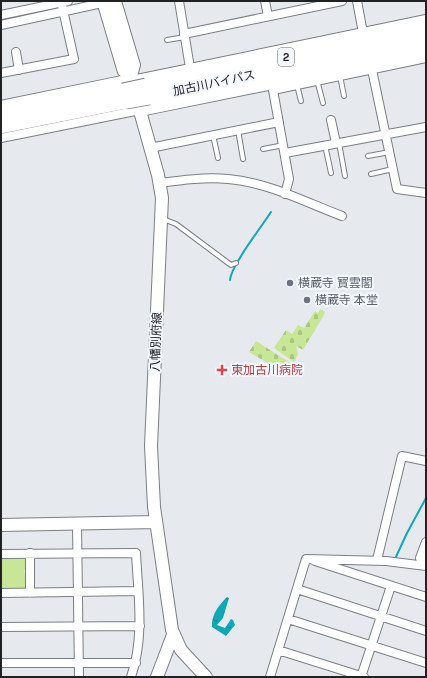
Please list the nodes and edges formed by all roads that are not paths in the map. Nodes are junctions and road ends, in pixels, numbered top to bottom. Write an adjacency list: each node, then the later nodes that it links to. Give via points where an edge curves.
1 (117, 1): 27 (street, via 136,65)
2 (179, 1): 14 (street)
3 (264, 1): 9 (street)
4 (342, 1): 9 (street)
5 (357, 1): 13 (street)
6 (104, 2): 7 (street); 27 (main road, 八幡別府線)
7 (63, 5): 8 (street); 11 (street); 22 (street, via 74,59)
8 (1, 15)
9 (268, 16): 14 (street)
10 (426, 19): 13 (street)
11 (1, 25)
12 (426, 28): 27 (highway, 加古川バイパス / 2)
13 (364, 33): 21 (street)
14 (184, 35): 16 (lane); 21 (street)
15 (426, 39): 27 (highway, 加古川バイパス / 2)
16 (167, 40)
17 (16, 52): 22 (street)
18 (426, 52): 20 (main road)
19 (426, 58): 20 (street)
20 (372, 67): 24 (street); 32 (main road); 39 (street)
21 (190, 68): 27 (street)
22 (19, 70): 23 (street)
23 (1, 73)
24 (340, 76): 25 (street); 28 (lane)
25 (317, 80): 26 (street); 30 (lane)
26 (297, 85): 29 (lane); 35 (street, via 273,90)
27 (135, 91): 31 (main road); 32 (main road, 八幡別府線); 33 (highway, 加古川バイパス / 2); 36 (highway, 加古川バイパス / 2)
28 (344, 96)
29 (301, 101)
30 (323, 103)
31 (1, 107)
32 (140, 110): 41 (street); 44 (main road, 八幡別府線)
33 (1, 115)
34 (331, 120): 42 (street)
35 (279, 122): 38 (street); 46 (street)
36 (1, 126)
37 (426, 126): 39 (street)
38 (238, 130): 40 (street); 50 (lane)
39 (387, 134): 42 (street); 47 (street)
40 (213, 135): 44 (street); 49 (lane)
41 (1, 138)
42 (337, 143): 43 (street); 54 (lane)
43 (325, 145): 46 (street); 52 (lane)
44 (150, 148): 55 (main road, 八幡別府線)
45 (263, 149): 46 (lane)
46 (285, 149): 57 (street, via 289,179)
47 (390, 152): 48 (lane); 51 (street)
48 (368, 156)
49 (218, 158)
50 (243, 159)
51 (393, 169): 53 (lane); 56 (street, via 397,189)
52 (332, 173)
53 (371, 174)
54 (345, 176)
55 (160, 184): 57 (street, via 202,178 229,179 257,184); 59 (main road, 八幡別府線)
56 (426, 193)
57 (285, 194): 58 (street)
58 (342, 216)
59 (161, 219): 60 (lane, via 176,224 231,265); 62 (main road, 八幡別府線, via 151,446)
60 (236, 263)
61 (426, 461): 71 (street, via 402,456)
62 (156, 522): 63 (main road); 86 (main road, 八幡別府線)
63 (77, 524): 64 (main road); 67 (street)
64 (1, 525)
65 (426, 542): 70 (street, via 420,558)
66 (30, 553): 67 (street); 68 (street); 78 (street)
67 (77, 553): 75 (street, via 136,553); 76 (street)
68 (1, 554)
69 (306, 559): 71 (street); 73 (street); 74 (street)
70 (426, 559)
71 (377, 560): 72 (street)
72 (426, 566)
73 (391, 586): 79 (street); 80 (street)
74 (297, 589): 80 (street); 81 (street)
75 (138, 591): 76 (street); 82 (street)
76 (78, 592): 78 (street); 83 (street)
77 (1, 593): 78 (street)
78 (30, 593)
79 (426, 597)
80 (381, 616): 85 (street); 87 (street)
81 (288, 619): 87 (street); 88 (street)
82 (140, 626): 83 (street); 91 (street)
83 (78, 627): 84 (street); 89 (street)
84 (1, 628)
85 (426, 630)
86 (173, 635): 95 (main road); 96 (main road, 八幡別府線, via 181,650)
87 (371, 646): 92 (street); 98 (street)
88 (278, 650): 97 (street); 98 (street)
89 (78, 662): 90 (street); 91 (street); 93 (street)
90 (1, 663)
91 (136, 663): 94 (street)
92 (426, 663)
93 (79, 677)
94 (131, 677)
95 (157, 677)
96 (206, 677)
97 (270, 677)
98 (362, 677)

